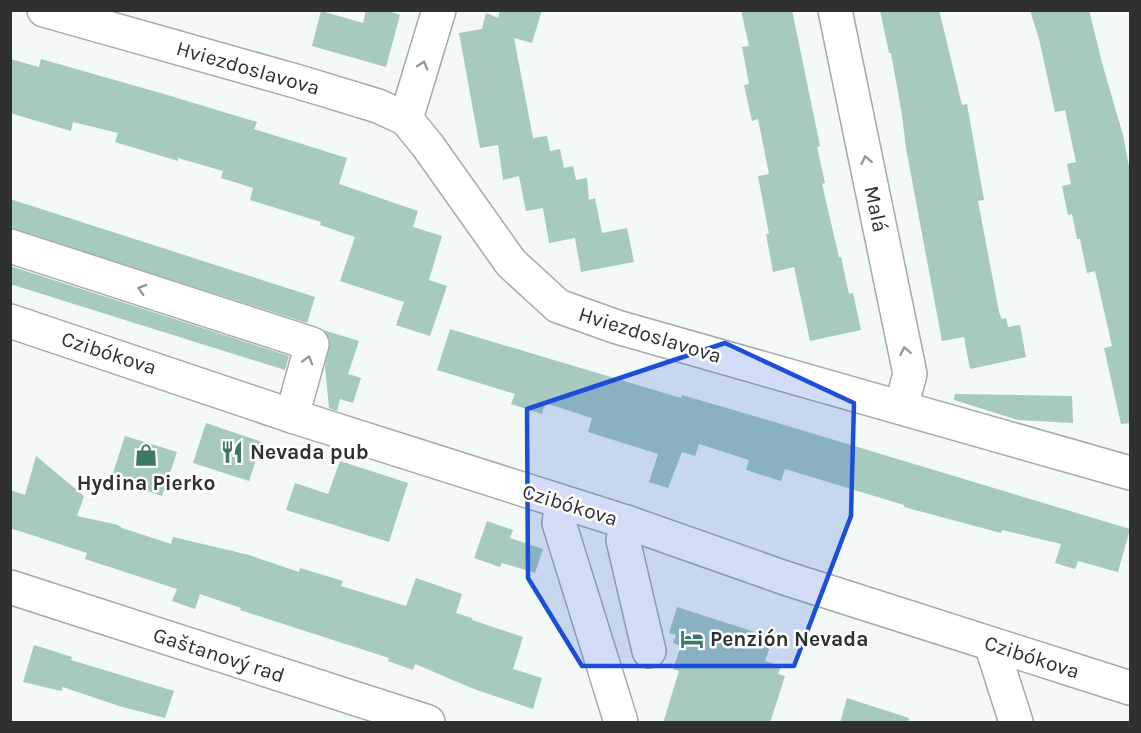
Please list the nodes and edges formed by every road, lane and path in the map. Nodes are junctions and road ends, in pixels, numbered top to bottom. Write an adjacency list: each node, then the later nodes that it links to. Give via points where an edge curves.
1 (44, 10): 4 (street, Hviezdoslavova, via 299,82 378,106)
2 (439, 10): 4 (street, one-way to 2)
3 (836, 10): 7 (street, Malá, one-way to 3, via 910,374)
4 (406, 119): 7 (street, Hviezdoslavova, via 511,263 558,306 617,327)
5 (10, 246): 8 (street, one-way to 5, via 312,344)
6 (10, 321): 8 (street, Czibókova)
7 (901, 407): 9 (street, Hviezdoslavova)
8 (292, 416): 10 (street, Czibókova)
9 (1131, 473)
10 (562, 503): 11 (street, Czibókova); 17 (street, via 559,523)
11 (629, 524): 13 (street, Czibókova); 14 (street, via 623,540)
12 (10, 587): 16 (street, Gaštanový rad)
13 (992, 644): 15 (street, Czibókova); 18 (street)
14 (649, 651)
15 (1131, 688)
16 (428, 723)
17 (621, 723)
18 (1016, 723)

